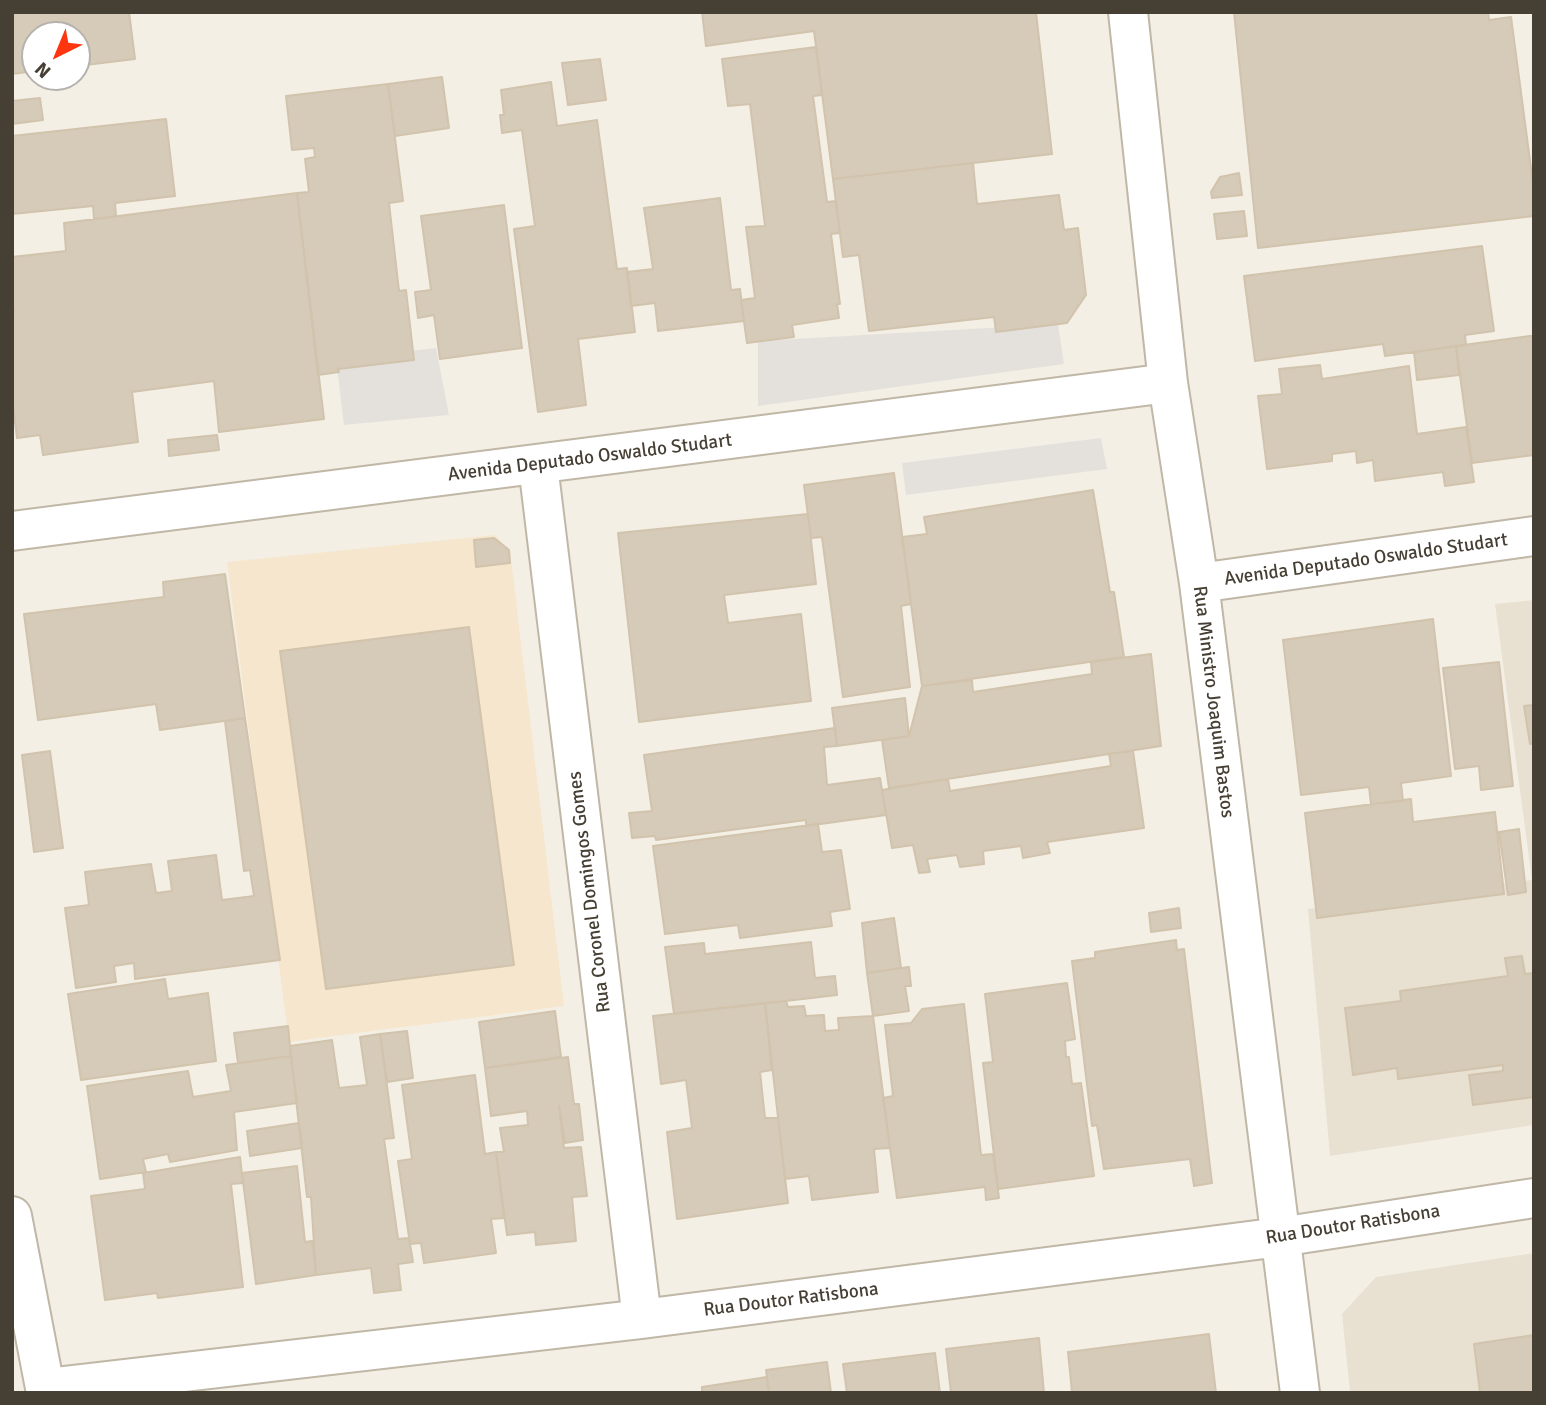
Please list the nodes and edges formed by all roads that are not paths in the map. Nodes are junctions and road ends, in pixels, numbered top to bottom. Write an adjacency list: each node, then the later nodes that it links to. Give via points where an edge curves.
1 (1128, 12): 2 (street, Rua Ministro Joaquim Bastos)
2 (1168, 383): 3 (street, Avenida Deputado Oswaldo Studart); 6 (street, Rua Ministro Joaquim Bastos)
3 (538, 465): 4 (street, Avenida Deputado Oswaldo Studart); 10 (street, Rua Coronel Domingos Gomes)
4 (12, 531)
5 (1534, 536): 6 (street, Avenida Deputado Oswaldo Studart)
6 (1199, 583): 9 (street, Rua Ministro Joaquim Bastos)
7 (1534, 1198): 9 (street, Rua Doutor Ratisbona)
8 (12, 1216): 11 (street)
9 (1280, 1237): 10 (street, Rua Doutor Ratisbona); 12 (street, Rua Ministro Joaquim Bastos)
10 (642, 1319): 11 (street, Rua Doutor Ratisbona)
11 (46, 1390)
12 (1300, 1393)

